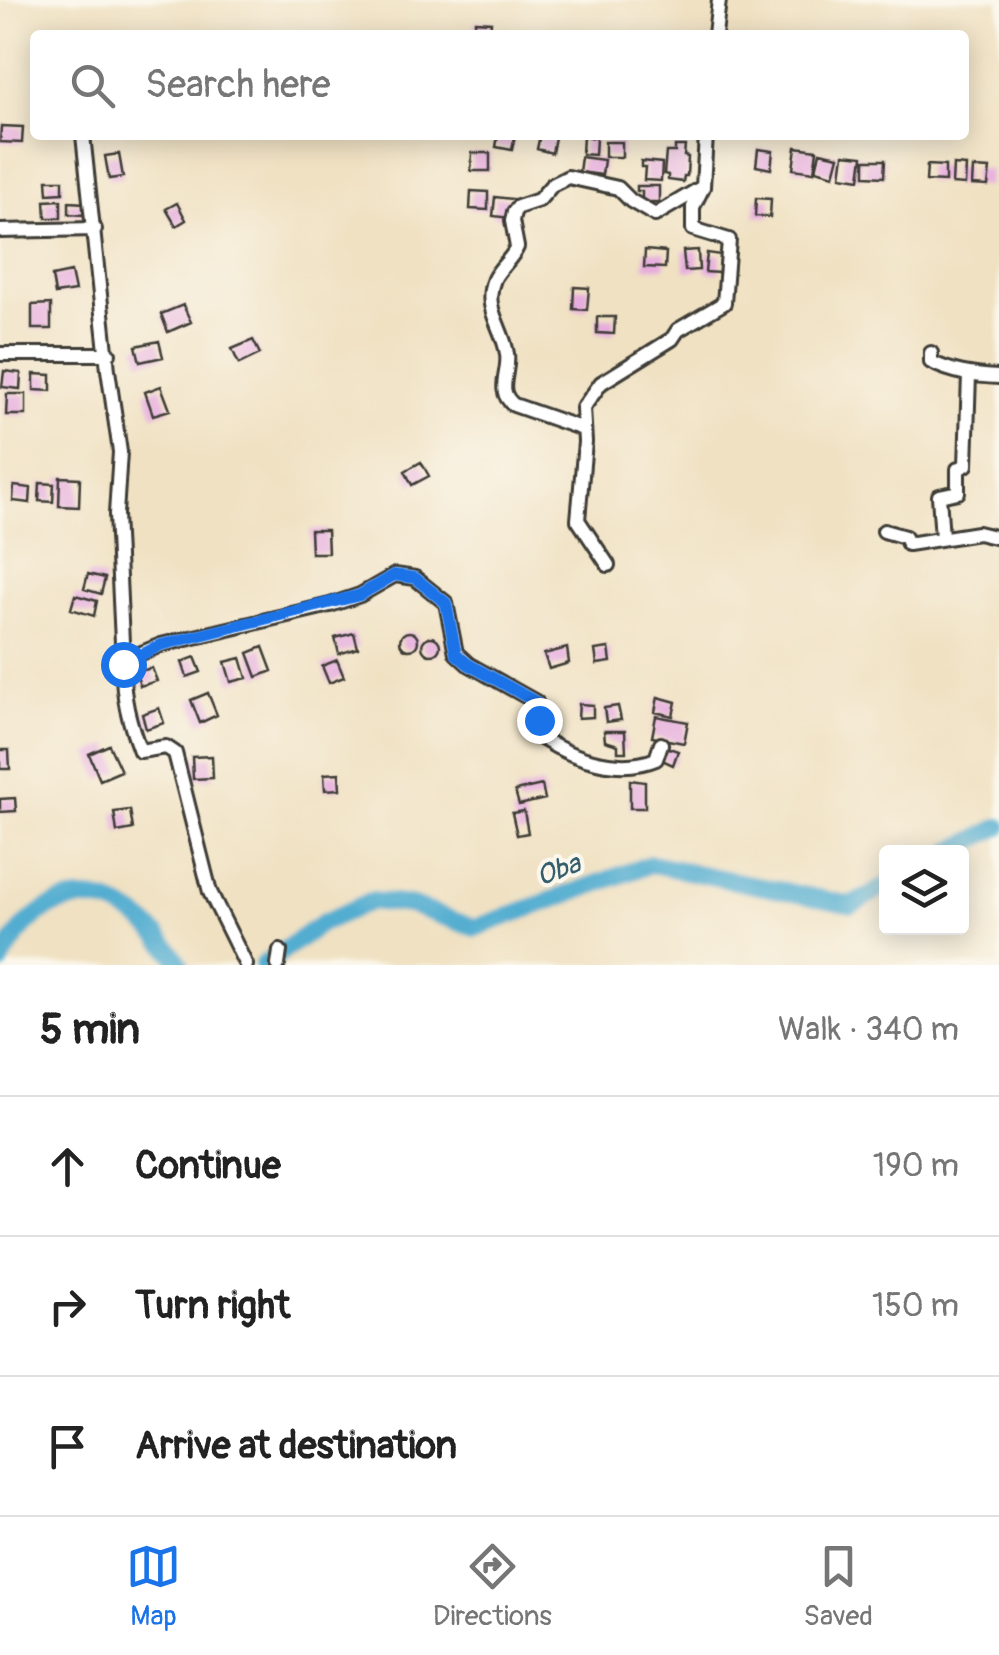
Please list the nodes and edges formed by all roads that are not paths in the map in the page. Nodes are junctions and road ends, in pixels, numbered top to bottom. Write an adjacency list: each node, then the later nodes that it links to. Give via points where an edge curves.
1 (719, 0): 2 (street)
2 (716, 30)
3 (84, 140): 6 (street)
4 (706, 140): 5 (street)
5 (703, 186): 13 (street, via 693,229 729,240 724,304 601,383 583,408); 13 (street, via 655,215 618,188 568,177 514,212 517,247 494,278 490,296 507,354 506,399)
6 (95, 229): 7 (street); 10 (street)
7 (0, 231)
8 (931, 353): 11 (street, via 931,362)
9 (0, 354): 10 (street)
10 (108, 354): 18 (street, via 120,452)
11 (969, 375): 12 (street); 15 (street, via 966,465 958,469 958,492 939,496)
12 (999, 377)
13 (583, 429): 17 (street, via 578,520)
14 (884, 530): 15 (street, via 908,544)
15 (942, 538): 16 (street)
16 (999, 538)
17 (608, 565)
18 (123, 664): 19 (street, via 161,645 360,595 394,575 415,578 446,603 456,654 536,702 543,739 579,759 639,766 656,759); 20 (street, via 122,691 140,752 166,747 175,753 210,892)
19 (661, 744)
20 (243, 961)

